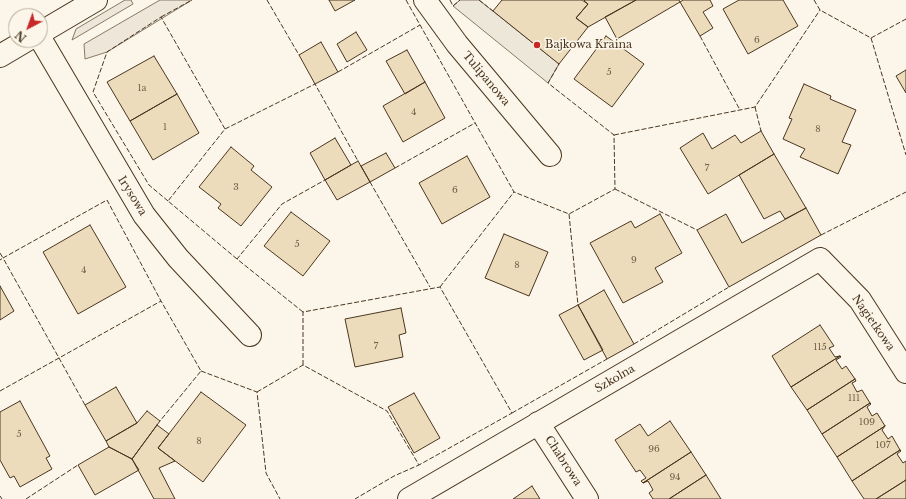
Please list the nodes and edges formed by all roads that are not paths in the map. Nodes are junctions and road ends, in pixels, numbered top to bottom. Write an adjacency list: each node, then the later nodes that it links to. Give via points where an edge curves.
1 (96, 0): 3 (street)
2 (425, 0): 7 (street, Tulipanowa, via 457,44)
3 (48, 28)
4 (14, 48): 6 (street)
5 (46, 48): 9 (street, Irysowa, via 144,215 178,258)
6 (0, 56)
7 (550, 155)
8 (820, 259): 10 (street, Nagietkowa, via 860,300); 11 (street, Szkolna)
9 (250, 335)
10 (906, 372)
11 (538, 423): 12 (street, Szkolna); 13 (street, Chabrowa)
12 (409, 499)
13 (587, 499)

